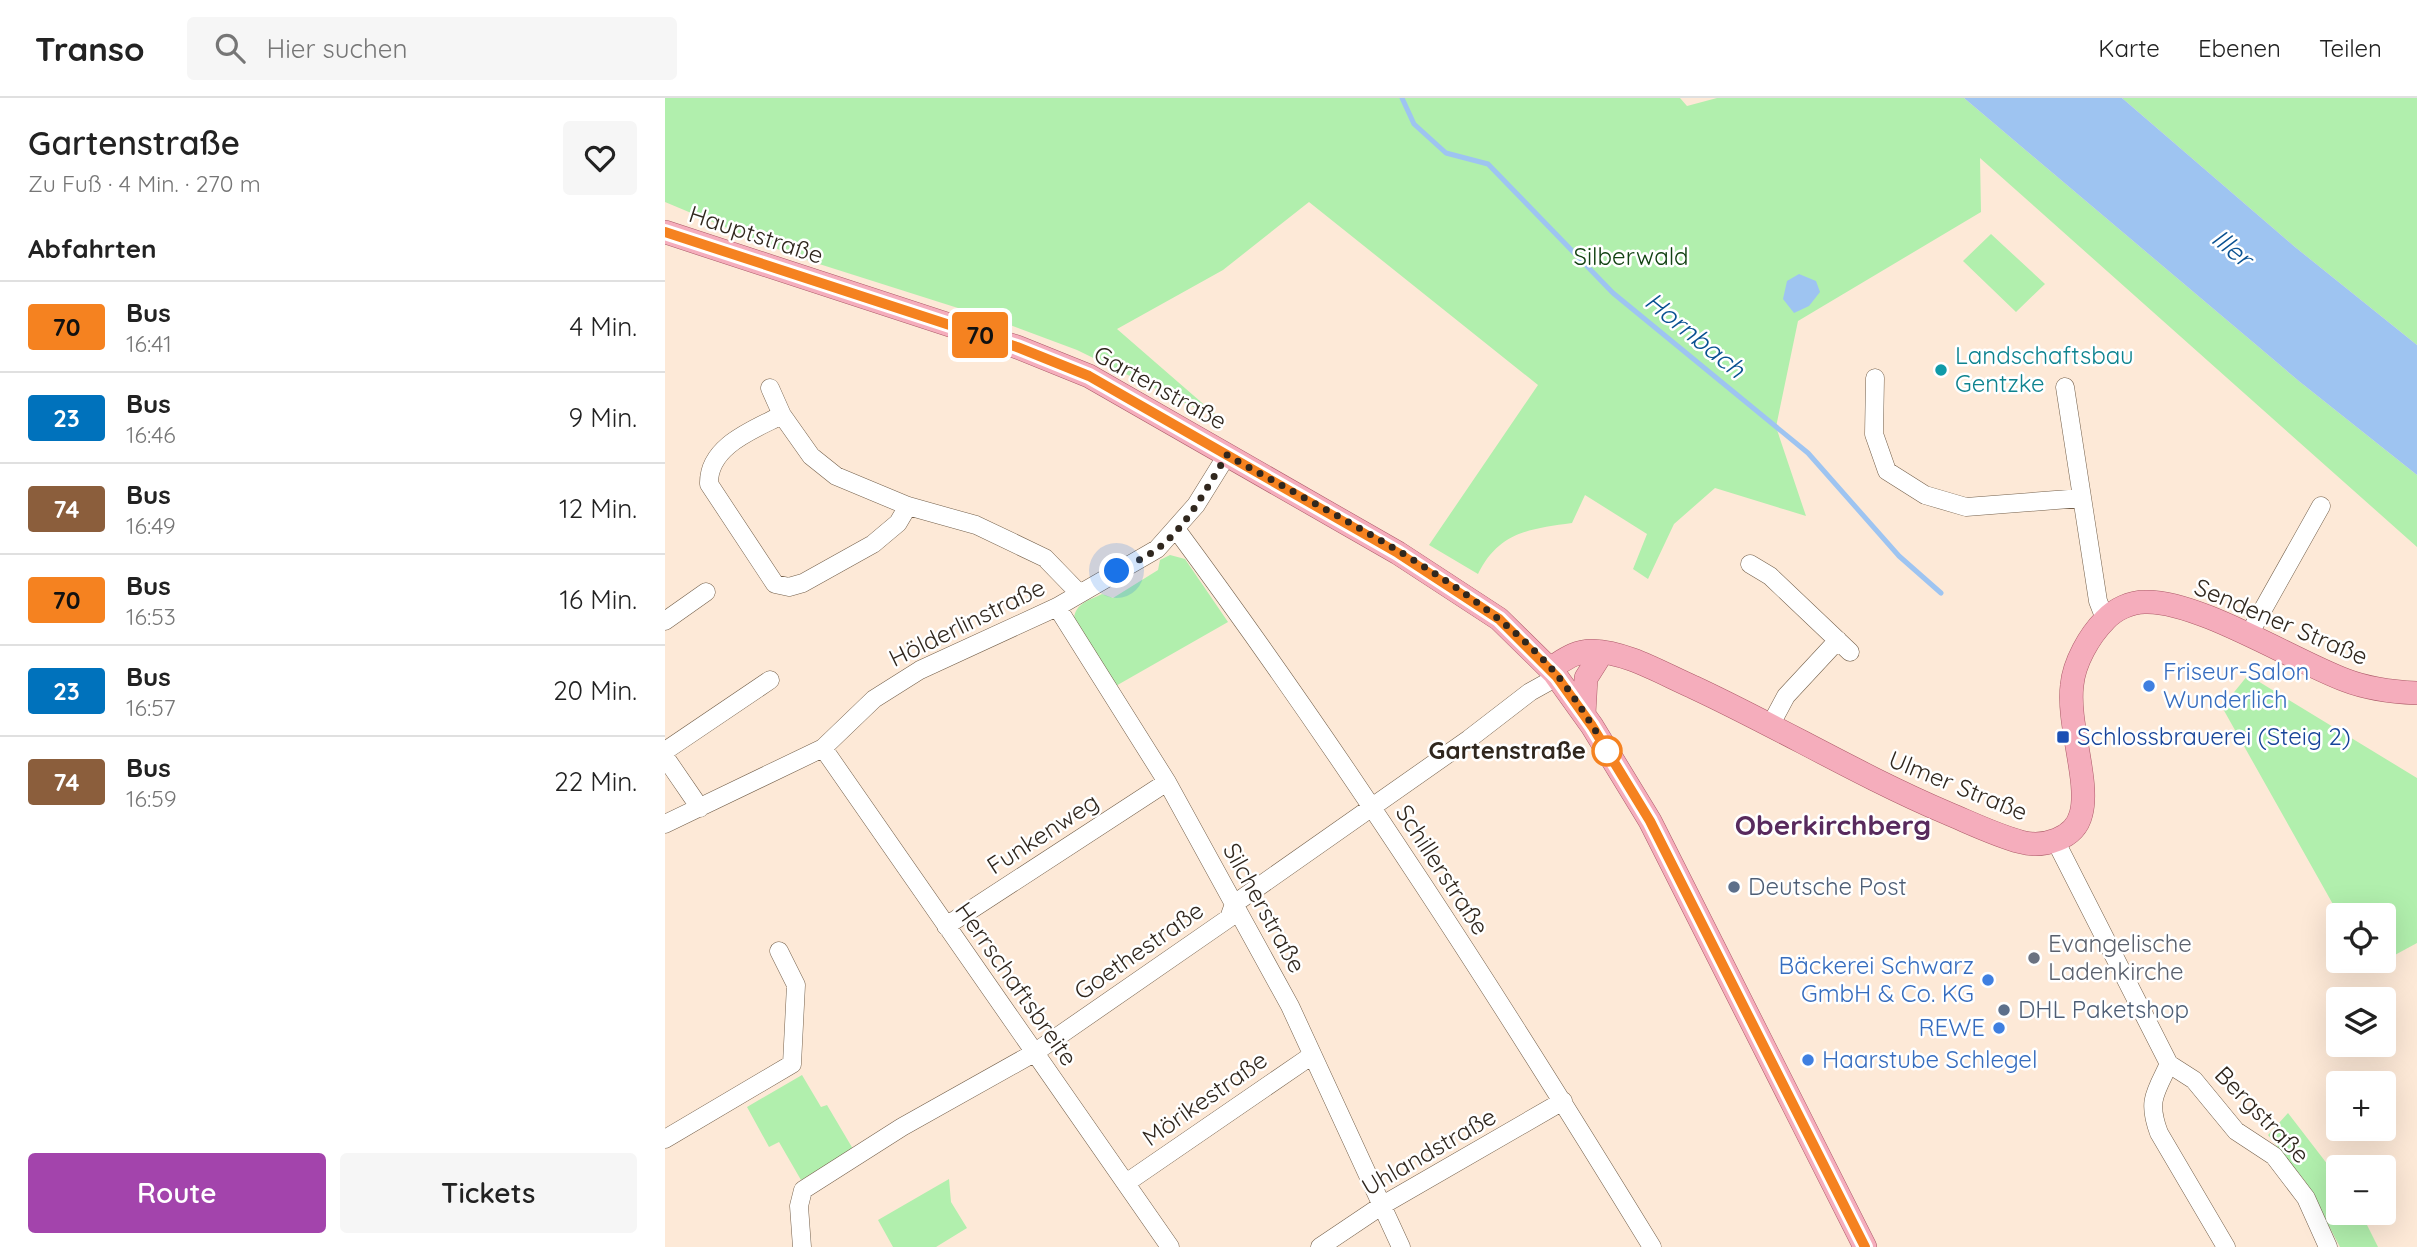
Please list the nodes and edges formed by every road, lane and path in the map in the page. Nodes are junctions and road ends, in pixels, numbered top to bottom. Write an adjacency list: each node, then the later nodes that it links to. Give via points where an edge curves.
1 (665, 232): 2 (main road, Hauptstraße)
2 (830, 287): 7 (main road, Gartenstraße, via 1017,347 1089,376)
3 (1875, 378): 8 (street, via 1874,434 1887,471 1926,495 1966,507)
4 (2066, 387): 8 (street)
5 (770, 388): 6 (street)
6 (782, 415): 9 (street, via 811,456 836,476); 9 (street, via 720,451 708,469 709,484 775,584 803,583 873,544 892,530)
7 (1227, 455): 11 (street, Hölderlinstraße); 20 (main road, Gartenstraße, via 1442,580 1499,619)
8 (2082, 498): 16 (street, via 2098,601)
9 (908, 506): 14 (street, via 976,525 1045,558)
10 (2321, 506): 18 (street)
11 (1177, 529): 14 (street, Hölderlinstraße, via 1157,549); 29 (street, Schillerstraße)
12 (1750, 564): 24 (street, via 1770,576 1844,646 1786,696)
13 (706, 592): 17 (street)
14 (1078, 592): 15 (street, Hölderlinstraße)
15 (1057, 607): 25 (street, Hölderlinstraße, via 920,670 874,699); 28 (street, Silcherstraße)
16 (2105, 619): 18 (main road, Sendener Straße, via 2124,606 2145,602 2177,606); 32 (main road, via 2078,662 2072,681 2081,814 2072,831)
17 (665, 621)
18 (2248, 636): 22 (main road, Sendener Straße, via 2348,681)
19 (1608, 658): 20 (main road, Ulmer Straße, via 1573,654); 23 (main road, via 1585,678); 24 (main road, Ulmer Straße, via 1637,662)
20 (1554, 673): 23 (main road, Gartenstraße); 29 (street, Goethestraße)
21 (770, 680): 26 (street)
22 (2417, 693)
23 (1584, 714): 48 (main road, Gartenstraße, via 1650,821)
24 (1771, 724): 32 (main road, Ulmer Straße, via 1871,779 1973,824 2023,843)
25 (823, 748): 30 (street, Hölderlinstraße); 34 (street, Herrschaftsbreite)
26 (665, 751)
27 (665, 757): 30 (street)
28 (1167, 782): 33 (street, Silcherstraße); 34 (street, Funkenweg)
29 (1371, 806): 33 (street, Goethestraße); 39 (street, Schillerstraße)
30 (700, 808): 31 (street, Hölderlinstraße)
31 (665, 824)
32 (2056, 841): 38 (street)
33 (1234, 904): 36 (street, Goethestraße, via 1229,918); 37 (street, Silcherstraße, via 1290,1006)
34 (946, 926): 36 (street, Herrschaftsbreite)
35 (779, 951): 40 (street, via 796,985 792,1064)
36 (1034, 1053): 41 (street, Herrschaftsbreite); 43 (street, Goethestraße, via 902,1127 803,1190 799,1206)
37 (1311, 1056): 41 (street, Mörikestraße); 42 (street, Silcherstraße)
38 (2169, 1064): 49 (street, via 2151,1099 2152,1115); 50 (street, Bergstraße, via 2195,1080 2237,1131 2274,1156 2306,1198)
39 (1563, 1101): 42 (street, Uhlandstraße); 47 (street, Schillerstraße)
40 (665, 1139)
41 (1126, 1183): 44 (street, Herrschaftsbreite)
42 (1381, 1206): 45 (street, Uhlandstraße); 46 (street, Silcherstraße)
43 (802, 1247)
44 (1170, 1247)
45 (1320, 1247)
46 (1401, 1247)
47 (1652, 1247)
48 (1865, 1247)
49 (2226, 1247)
50 (2328, 1247)

